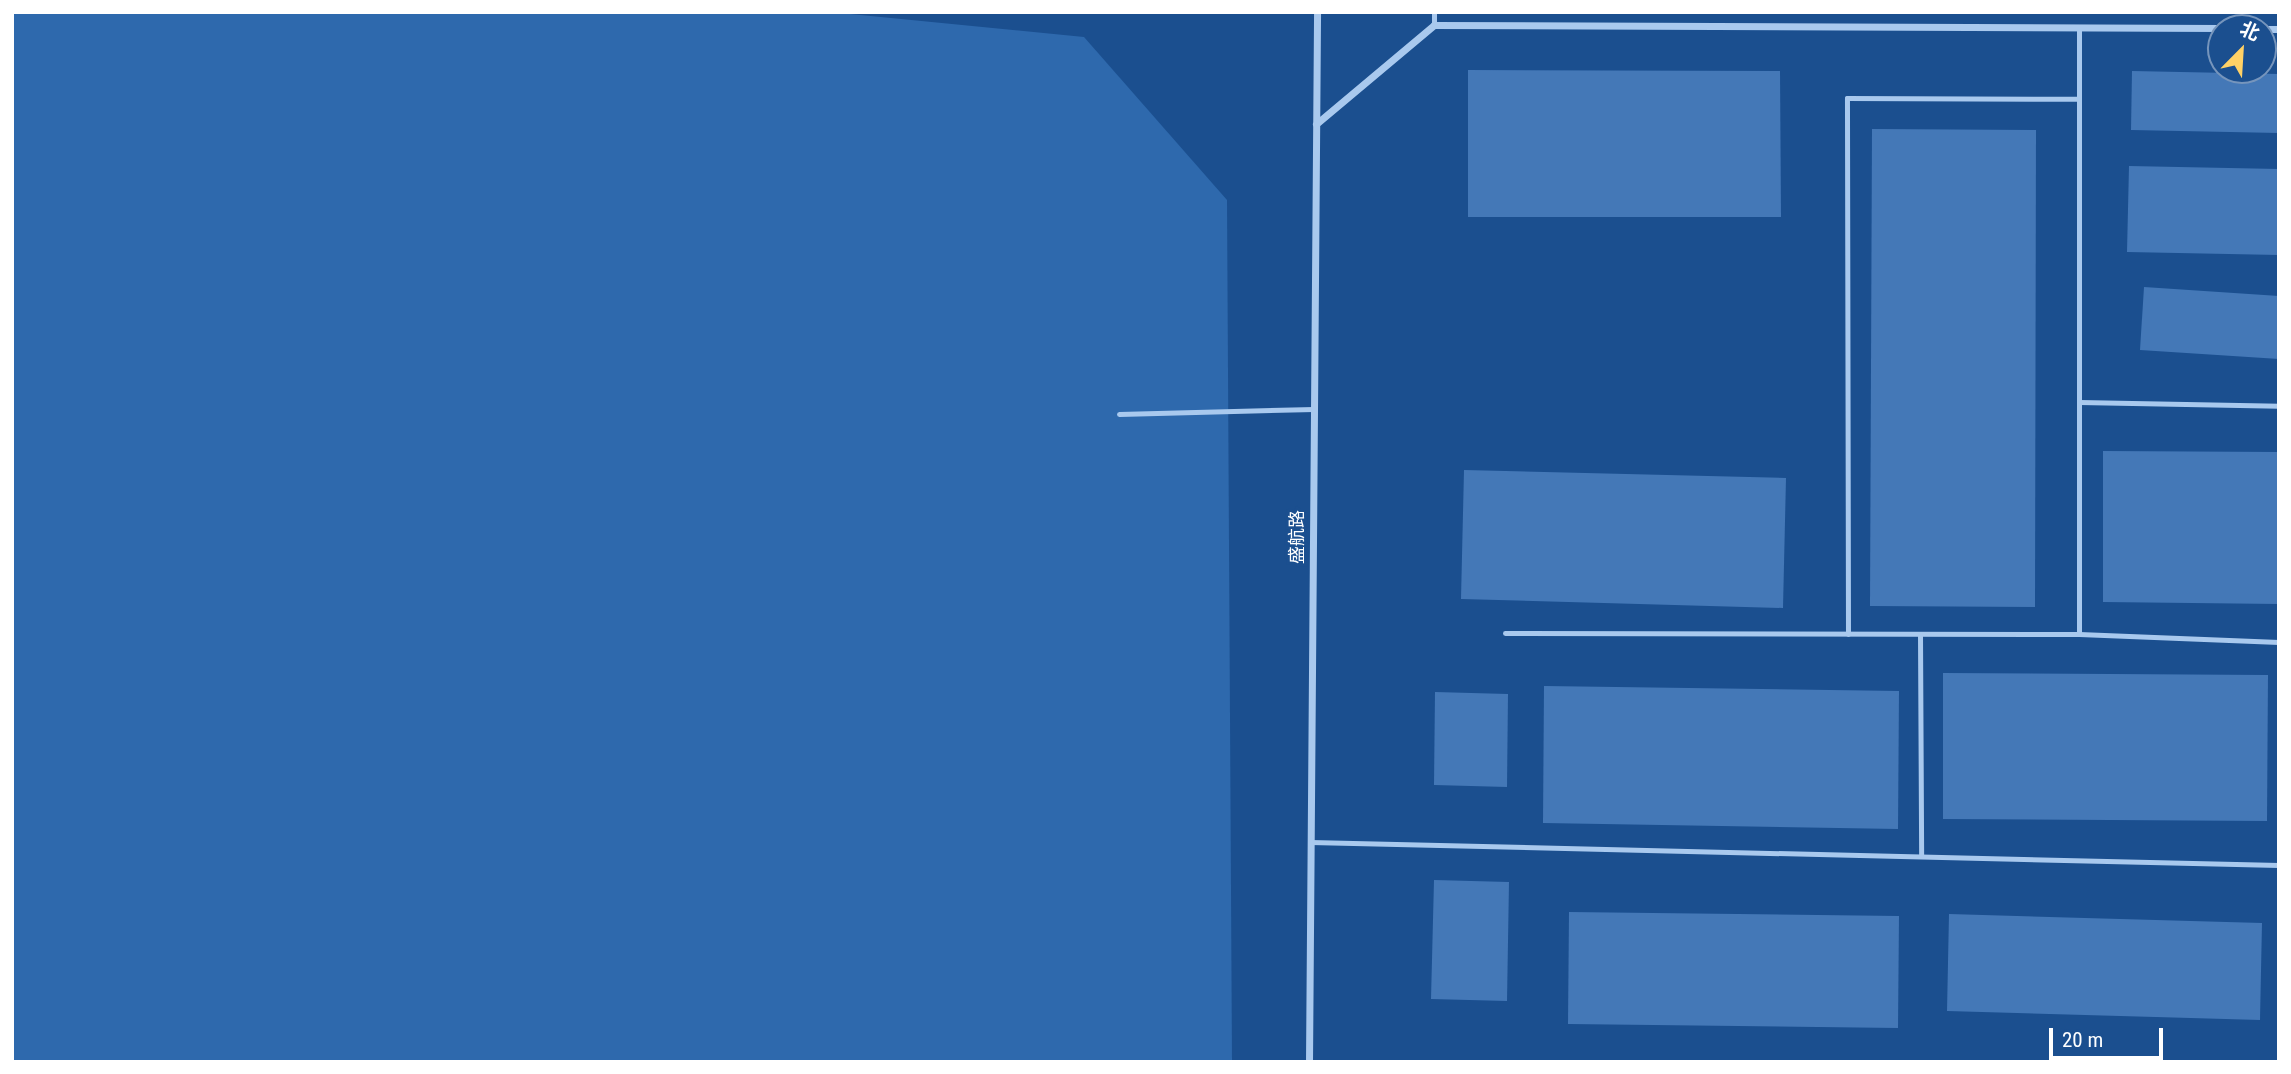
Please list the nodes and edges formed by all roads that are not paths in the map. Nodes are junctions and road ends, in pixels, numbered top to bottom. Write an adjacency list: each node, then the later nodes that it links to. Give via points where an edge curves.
1 (1317, 12): 7 (street, 盛航路)
2 (1434, 12): 3 (lane)
3 (1434, 25): 4 (street); 7 (street)
4 (2079, 27): 5 (street); 6 (lane)
5 (2207, 28)
6 (2079, 99): 8 (lane); 13 (lane, via 1847,98)
7 (1316, 124): 10 (street, 盛航路)
8 (2079, 402): 9 (lane); 15 (lane)
9 (2279, 406)
10 (1314, 409): 11 (lane); 17 (street, 盛航路)
11 (1119, 414)
12 (1505, 633): 13 (lane)
13 (1849, 634): 14 (lane)
14 (1920, 634): 15 (lane); 18 (lane)
15 (2079, 634): 16 (lane)
16 (2279, 642)
17 (1310, 842): 18 (lane); 20 (street, 盛航路)
18 (1921, 856): 19 (lane)
19 (2279, 865)
20 (1309, 1062)

